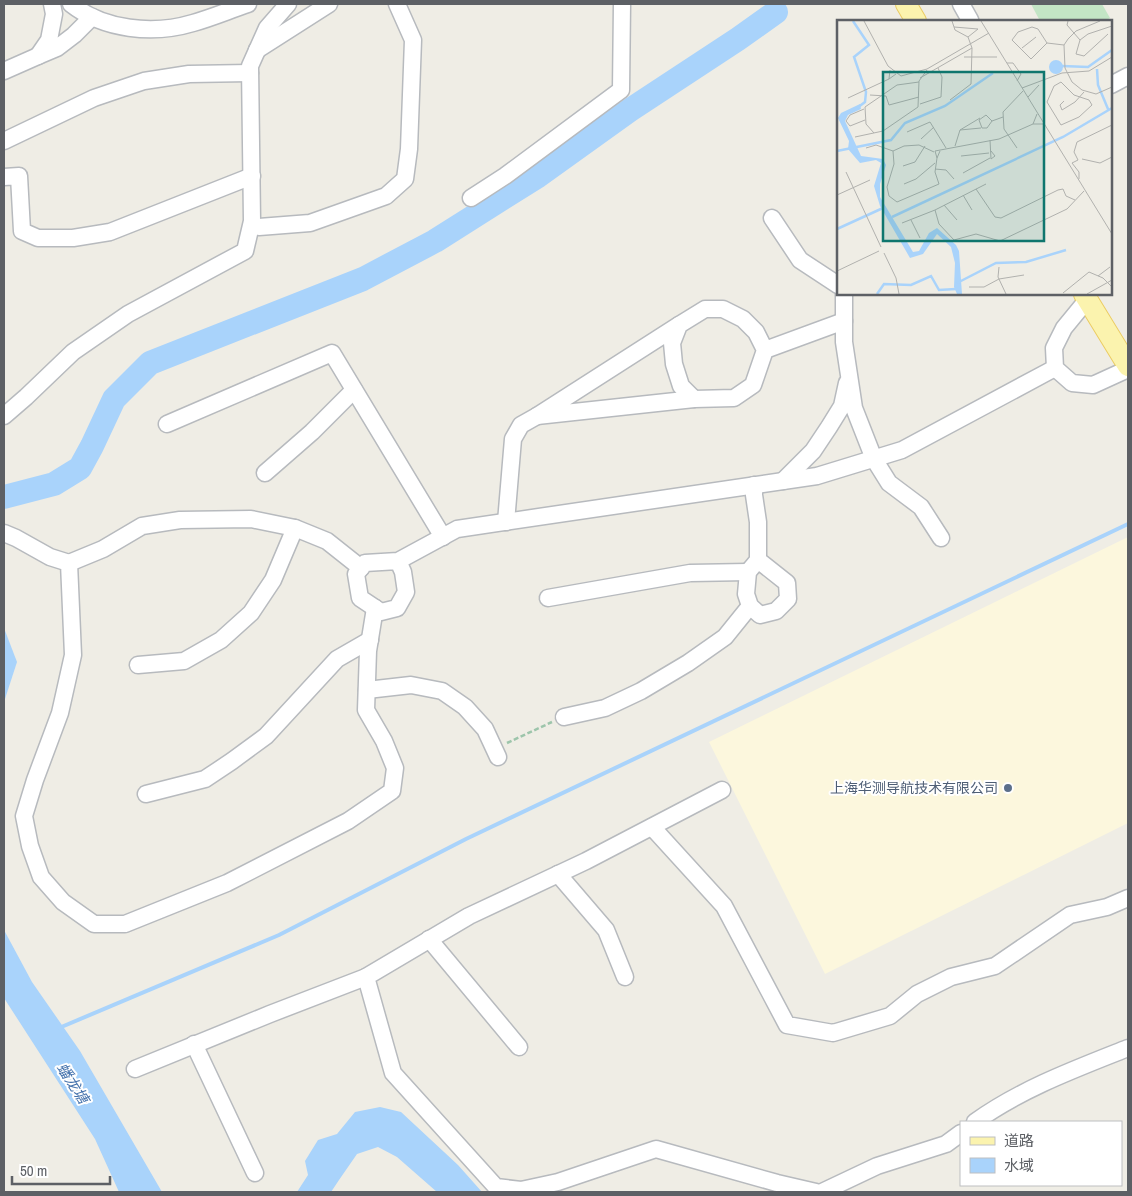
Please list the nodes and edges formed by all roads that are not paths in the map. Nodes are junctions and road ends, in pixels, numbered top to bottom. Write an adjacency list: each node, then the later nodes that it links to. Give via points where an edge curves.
1 (52, 4): 14 (street, via 54,14 49,40)
2 (71, 4): 10 (street)
3 (248, 4): 10 (street, via 193,23 162,28 126,28)
4 (288, 4): 13 (street, via 267,28)
5 (330, 4): 13 (street)
6 (397, 4): 24 (street, via 413,40 405,179 386,196 310,223)
7 (622, 4): 22 (street, via 621,90)
8 (906, 4): 11 (main road)
9 (961, 4): 12 (street)
10 (92, 17): 14 (street, via 57,48)
11 (915, 20)
12 (970, 20)
13 (257, 50): 16 (street)
14 (38, 56): 15 (street)
15 (4, 70)
16 (250, 72): 19 (street, via 190,74 144,81 94,98); 20 (street)
17 (1128, 76): 18 (street)
18 (1112, 84)
19 (4, 141)
20 (252, 176): 21 (street, via 110,232 74,238 38,238 22,230 19,176); 36 (street, via 252,221 245,250 120,319 73,352)
21 (4, 177)
22 (470, 198)
23 (772, 218): 25 (street, via 800,260)
24 (259, 227)
25 (837, 284)
26 (844, 295): 28 (street)
27 (1085, 297): 31 (street, via 1054,348); 32 (main road)
28 (844, 321): 30 (street); 33 (street)
29 (678, 325): 30 (street, via 705,309 723,309 742,319 756,332); 35 (street, via 672,343 674,364 681,386); 37 (street)
30 (765, 350): 35 (street, via 753,385 734,398)
31 (1055, 368): 32 (street, via 1072,383 1093,385); 39 (street, via 902,450)
32 (1128, 368)
33 (849, 374): 39 (street, via 854,408); 41 (street, via 842,406 813,451)
34 (354, 390): 38 (street, via 332,353); 40 (street); 46 (street)
35 (694, 399): 37 (street)
36 (4, 416)
37 (537, 416): 43 (street, via 521,425 512,439)
38 (167, 424)
39 (874, 459): 41 (street, via 817,476); 47 (street, via 888,483 921,507)
40 (265, 474)
41 (783, 481): 42 (street)
42 (754, 486): 43 (street); 50 (street, via 758,522)
43 (506, 522): 46 (street, via 457,529)
44 (295, 528): 49 (street, via 251,519 180,520 142,526); 51 (street, via 327,541); 56 (street, via 274,580 251,613 221,640 184,661)
45 (4, 533): 49 (street, via 50,557)
46 (443, 537): 48 (street)
47 (941, 538)
48 (398, 561): 51 (street, via 365,562); 54 (street, via 406,592 397,608 381,612)
49 (69, 562): 57 (street, via 73,655 60,713 24,816 41,877 63,902 94,924 125,924 227,883 348,821 392,791 395,768 366,710)
50 (753, 566): 52 (street, via 690,573); 53 (street, via 746,594); 53 (street, via 787,583 788,599 776,611 760,615)
51 (361, 568): 54 (street, via 356,574 360,598)
52 (548, 598)
53 (750, 606): 58 (street, via 725,637 688,663 605,708)
54 (375, 608): 55 (street)
55 (370, 640): 57 (street); 61 (street, via 337,659 266,736 232,761 205,779)
56 (138, 665)
57 (367, 690): 59 (street, via 411,685 442,691 465,707 485,729)
58 (564, 717)
59 (497, 753)
60 (722, 790): 62 (street)
61 (146, 794)
62 (652, 827): 63 (street); 64 (street, via 724,906 788,1025 833,1033 890,1016 917,994 951,977 995,966 1070,915 1107,907)
63 (558, 874): 65 (street, via 469,916); 67 (street, via 606,930)
64 (1128, 898)
65 (430, 939): 66 (street); 69 (street)
66 (366, 976): 68 (street); 75 (street, via 393,1073 496,1187 521,1190 558,1182 656,1149)
67 (625, 976)
68 (194, 1044): 71 (street); 74 (street)
69 (519, 1047)
70 (1128, 1048): 72 (street, via 1062,1074 996,1107)
71 (134, 1069)
72 (976, 1121)
73 (960, 1134): 76 (street, via 946,1144 877,1166)
74 (255, 1173)
75 (816, 1192)
76 (822, 1192)

